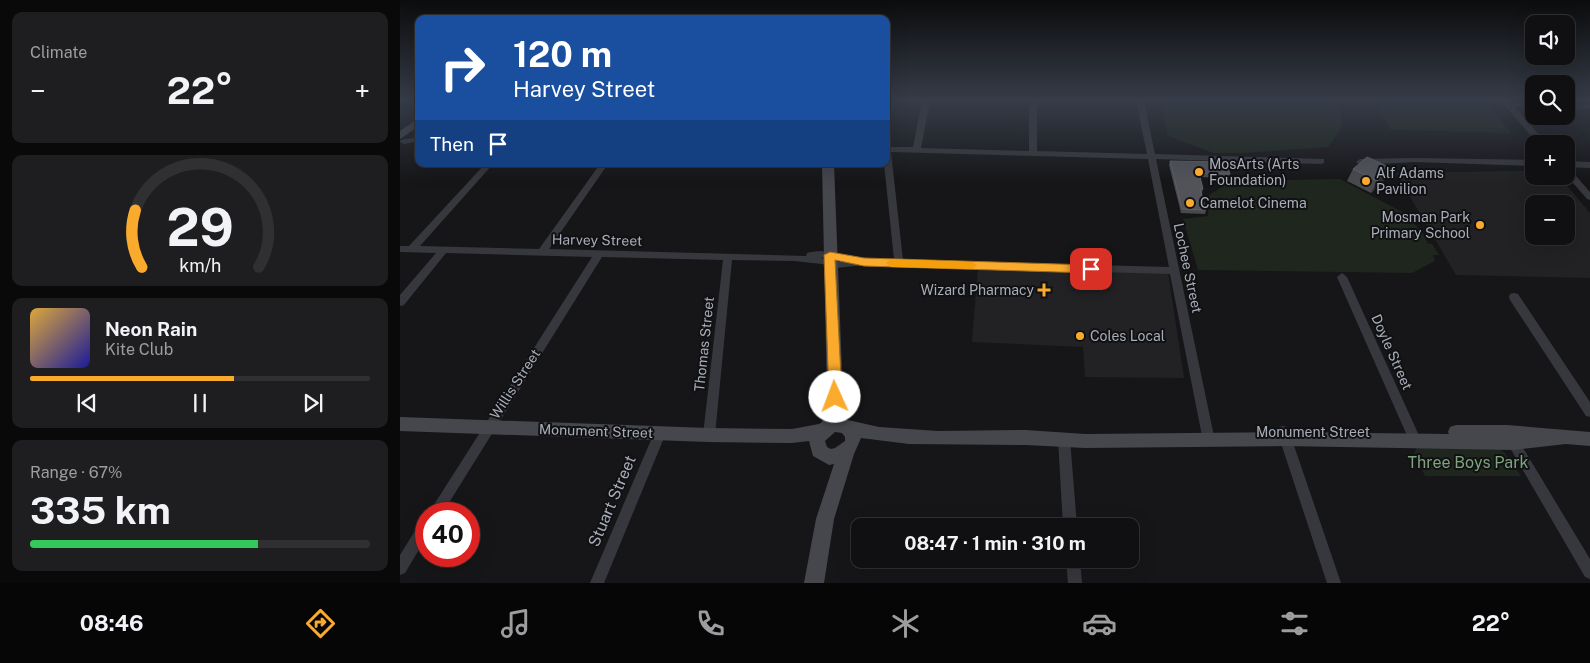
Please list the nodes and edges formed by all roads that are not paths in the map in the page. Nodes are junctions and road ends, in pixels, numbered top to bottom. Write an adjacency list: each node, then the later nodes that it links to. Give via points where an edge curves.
1 (412, 128): 5 (street)
2 (921, 128): 7 (street)
3 (1033, 128): 8 (street)
4 (1145, 128): 9 (street, Lochee Street)
5 (403, 139)
6 (890, 148): 7 (street)
7 (917, 149): 8 (street)
8 (1033, 154): 9 (street)
9 (1150, 155): 10 (street); 29 (street, Lochee Street)
10 (1321, 161)
11 (1360, 162): 12 (street, via 1415,160)
12 (1525, 164)
13 (1575, 164): 14 (street)
14 (1590, 165)
15 (486, 167): 22 (street)
16 (602, 167): 24 (street)
17 (828, 167): 27 (street)
18 (889, 167): 28 (street)
19 (1575, 180): 20 (street)
20 (1590, 197)
21 (400, 249): 22 (street, Harvey Street)
22 (412, 249): 23 (street, Harvey Street)
23 (444, 250): 24 (street, Harvey Street); 32 (street)
24 (541, 253): 25 (street, Harvey Street)
25 (599, 254): 26 (street, Harvey Street); 36 (street, Willis Street)
26 (728, 257): 27 (street, Harvey Street); 38 (street, Thomas Street)
27 (830, 260): 28 (street, Harvey Street, via 848,265); 33 (street)
28 (899, 263): 29 (street, Harvey Street)
29 (1174, 271): 40 (street, Lochee Street)
30 (1342, 277): 41 (street, Doyle Street)
31 (1514, 297): 34 (street)
32 (400, 302)
33 (835, 397): 43 (street)
34 (1590, 412)
35 (400, 424): 36 (street, Monument Street)
36 (488, 426): 37 (street, Monument Street); 46 (street, Willis Street)
37 (660, 433): 38 (street, Monument Street); 52 (street, Stuart Street)
38 (710, 435): 43 (street, Monument Street)
39 (1284, 435): 40 (street, Monument Street); 41 (street, Monument Street); 55 (street)
40 (1208, 436): 44 (street, Monument Street)
41 (1414, 436): 42 (street, Monument Street)
42 (1510, 437): 45 (street, Monument Street); 51 (street)
43 (836, 439): 44 (street, Monument Street, via 883,436); 53 (street, via 830,500)
44 (1064, 439): 47 (street)
45 (1590, 439)
46 (441, 502)
47 (1069, 518)
48 (415, 544): 49 (street)
49 (400, 568)
50 (1074, 568): 54 (street)
51 (1590, 572)
52 (597, 583)
53 (814, 583)
54 (1075, 583)
55 (1334, 583)

